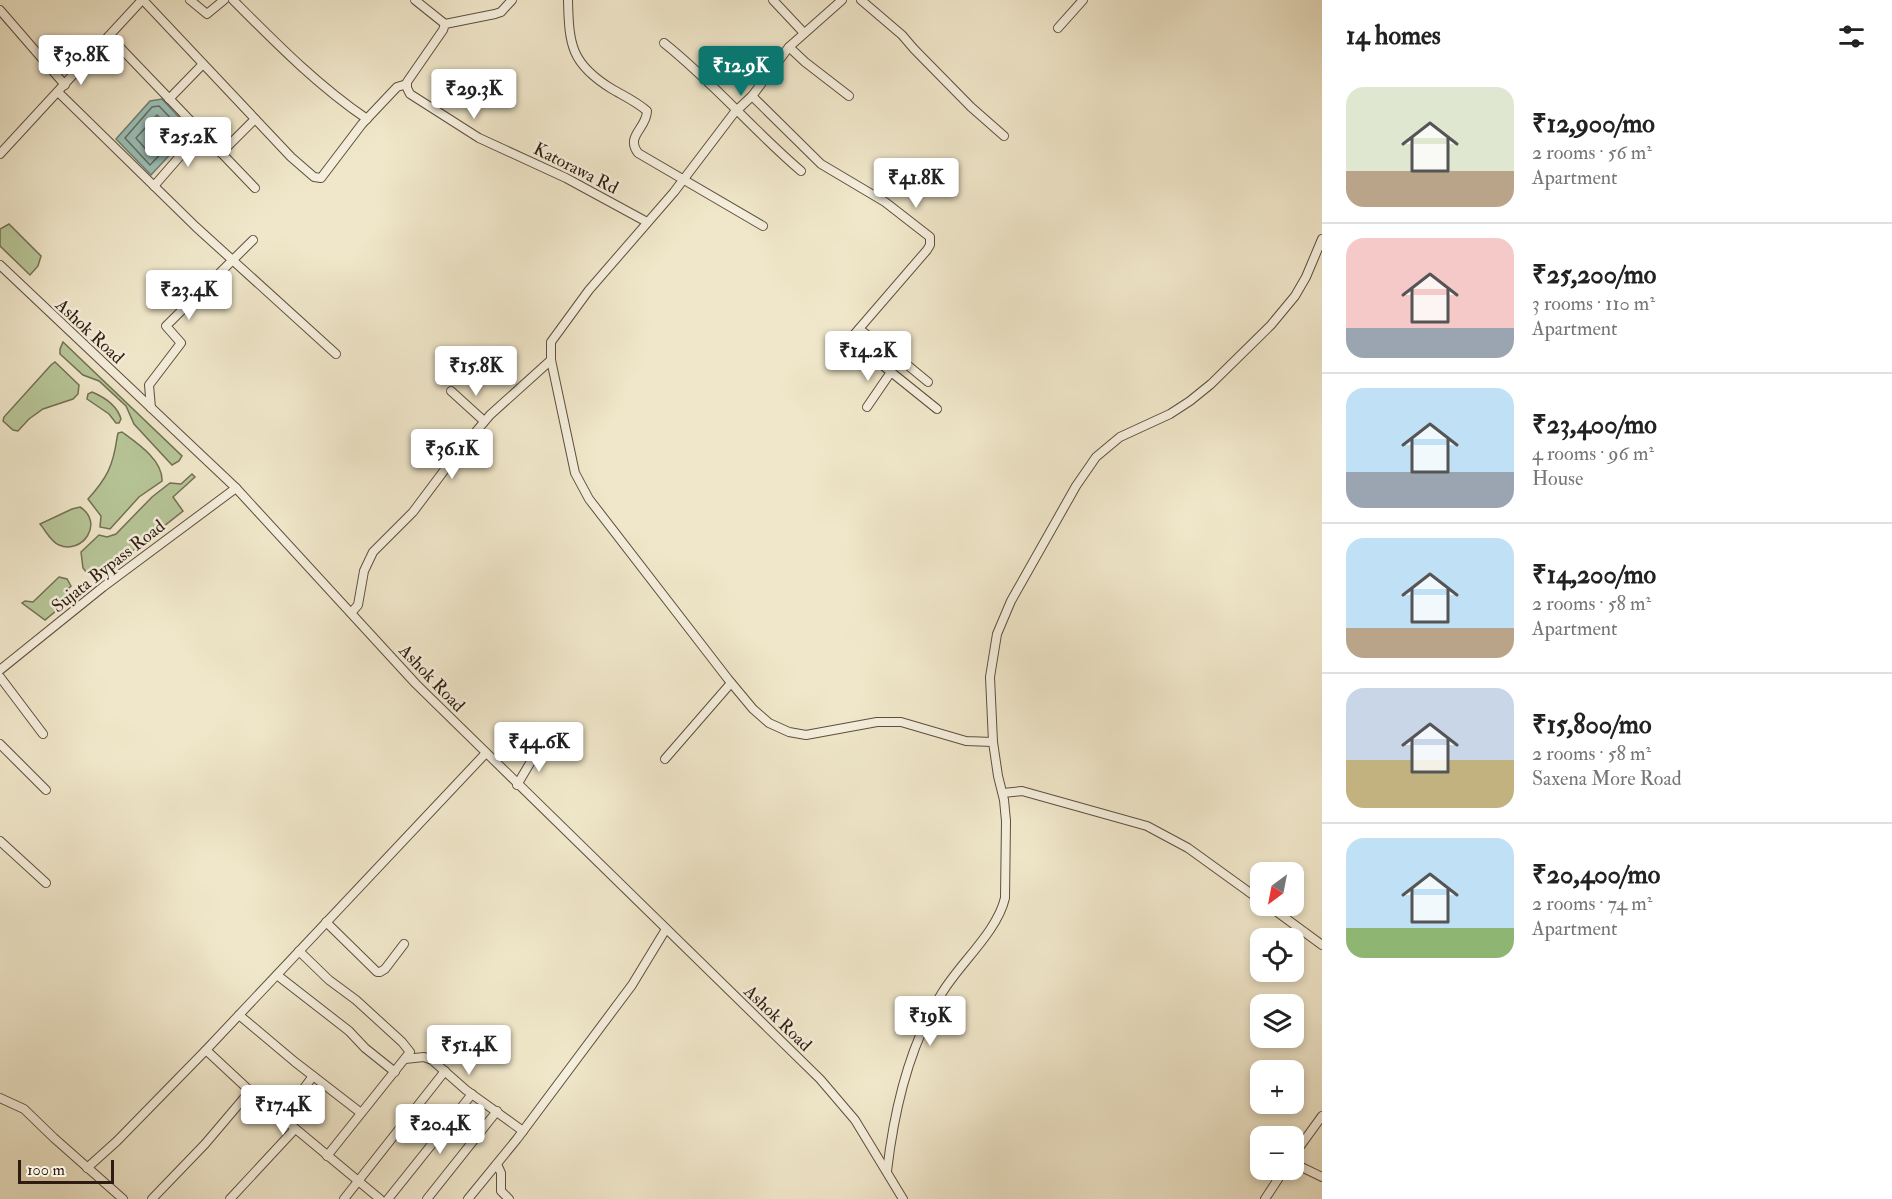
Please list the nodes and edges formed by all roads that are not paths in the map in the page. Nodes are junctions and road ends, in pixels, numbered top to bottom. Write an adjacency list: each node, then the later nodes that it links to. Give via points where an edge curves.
1 (142, 0): 16 (street); 19 (street)
2 (190, 0): 3 (street, via 207,14)
3 (224, 0)
4 (233, 0): 28 (street, via 315,80)
5 (414, 0): 13 (street)
6 (512, 0): 13 (street, via 501,12)
7 (568, 0): 34 (street, via 570,42 580,62 604,84 647,111 633,146 638,153)
8 (773, 0): 15 (street)
9 (842, 0): 15 (street)
10 (861, 0): 30 (street, via 902,34)
11 (1083, 0): 14 (street)
12 (0, 10): 21 (street)
13 (444, 24): 20 (street)
14 (1058, 28)
15 (804, 33): 18 (street)
16 (109, 36): 21 (street); 25 (street)
17 (664, 43): 26 (street)
18 (789, 47): 23 (street); 24 (street)
19 (203, 64): 25 (street); 27 (street)
20 (407, 84): 28 (street, via 397,87); 37 (street, Katorawa Rd, via 410,94 479,138 566,178)
21 (65, 85): 22 (street)
22 (58, 92): 32 (street); 35 (street)
23 (752, 96): 26 (street); 43 (street, via 821,164 885,202 930,237 927,250)
24 (849, 96)
25 (169, 99): 29 (street)
26 (737, 111): 33 (street); 34 (street)
27 (255, 119): 28 (street, via 291,157 314,177 321,178); 31 (street)
28 (367, 119)
29 (201, 132): 31 (street); 35 (street)
30 (1004, 136)
31 (221, 153): 36 (street)
32 (0, 154)
33 (801, 171)
34 (684, 180): 37 (street); 38 (street)
35 (154, 186): 41 (street)
36 (255, 188)
37 (647, 222): 47 (street, via 553,336)
38 (763, 226)
39 (1322, 239): 61 (street, via 1301,287 1271,325 1190,401 1113,442 1082,476 1014,594 997,634 990,677)
40 (253, 240): 41 (street)
41 (232, 261): 46 (street); 52 (street, via 166,326 181,343 149,385)
42 (0, 265): 52 (street, Ashok Road)
43 (859, 329): 44 (street); 49 (street)
44 (850, 339): 45 (street); 48 (street)
45 (839, 352)
46 (336, 354)
47 (551, 360): 54 (street); 59 (street, via 579,482)
48 (891, 372): 51 (street); 53 (street)
49 (928, 382)
50 (451, 391): 54 (street)
51 (867, 407)
52 (151, 408): 55 (street, Ashok Road)
53 (937, 409)
54 (484, 421): 56 (street, via 413,512 373,552 363,571 358,605)
55 (236, 488): 56 (street, Ashok Road); 57 (street, Sujata Bypass Road)
56 (351, 613): 64 (street, Ashok Road)
57 (0, 670)
58 (0, 677): 60 (street)
59 (731, 682): 61 (street, via 762,718 799,734 888,721 912,724 966,741); 65 (street)
60 (43, 734)
61 (993, 742): 68 (street)
62 (0, 744): 67 (street)
63 (539, 748): 66 (street)
64 (485, 754): 66 (street, Ashok Road); 73 (street)
65 (665, 759)
66 (517, 785): 74 (street, Ashok Road)
67 (46, 790)
68 (1003, 794): 71 (street, via 1022,791 1147,826 1188,848); 99 (street, via 1003,907 943,991 927,1021 903,1087)
69 (0, 841): 70 (street)
70 (46, 883)
71 (1250, 893)
72 (1283, 916): 76 (street)
73 (326, 922): 75 (street, via 377,972 385,969); 77 (street)
74 (666, 929): 93 (street, via 632,986); 99 (street, Ashok Road, via 820,1079 855,1120)
75 (404, 944)
76 (1322, 945)
77 (300, 951): 78 (street); 81 (street, via 407,1047 410,1052)
78 (277, 975): 79 (street); 83 (street)
79 (239, 1015): 80 (street); 84 (street)
80 (206, 1050): 85 (street); 97 (street)
81 (405, 1059): 82 (street, via 428,1058); 83 (street)
82 (445, 1071): 86 (street); 102 (street)
83 (395, 1072): 89 (street)
84 (313, 1077): 89 (street); 91 (street)
85 (250, 1091): 91 (street); 104 (street)
86 (472, 1094): 88 (street); 108 (street)
87 (0, 1098): 97 (street, via 24,1109)
88 (497, 1111): 93 (street); 109 (street)
89 (361, 1113): 95 (street)
90 (1322, 1116): 94 (street)
91 (282, 1118): 92 (street)
92 (295, 1129): 95 (street); 105 (street)
93 (523, 1131): 96 (street)
94 (1304, 1141)
95 (327, 1156): 102 (street)
96 (497, 1164): 110 (street); 111 (street, via 501,1191)
97 (87, 1168): 103 (street)
98 (1304, 1168): 100 (street)
99 (887, 1172): 112 (street, Ashok Road)
100 (1322, 1177)
101 (1277, 1180): 113 (street)
102 (358, 1181): 106 (street); 107 (street)
103 (123, 1199)
104 (152, 1199)
105 (230, 1199)
106 (344, 1199)
107 (380, 1199)
108 (388, 1199)
109 (427, 1199)
110 (468, 1199)
111 (509, 1199)
112 (903, 1199)
113 (1265, 1199)

